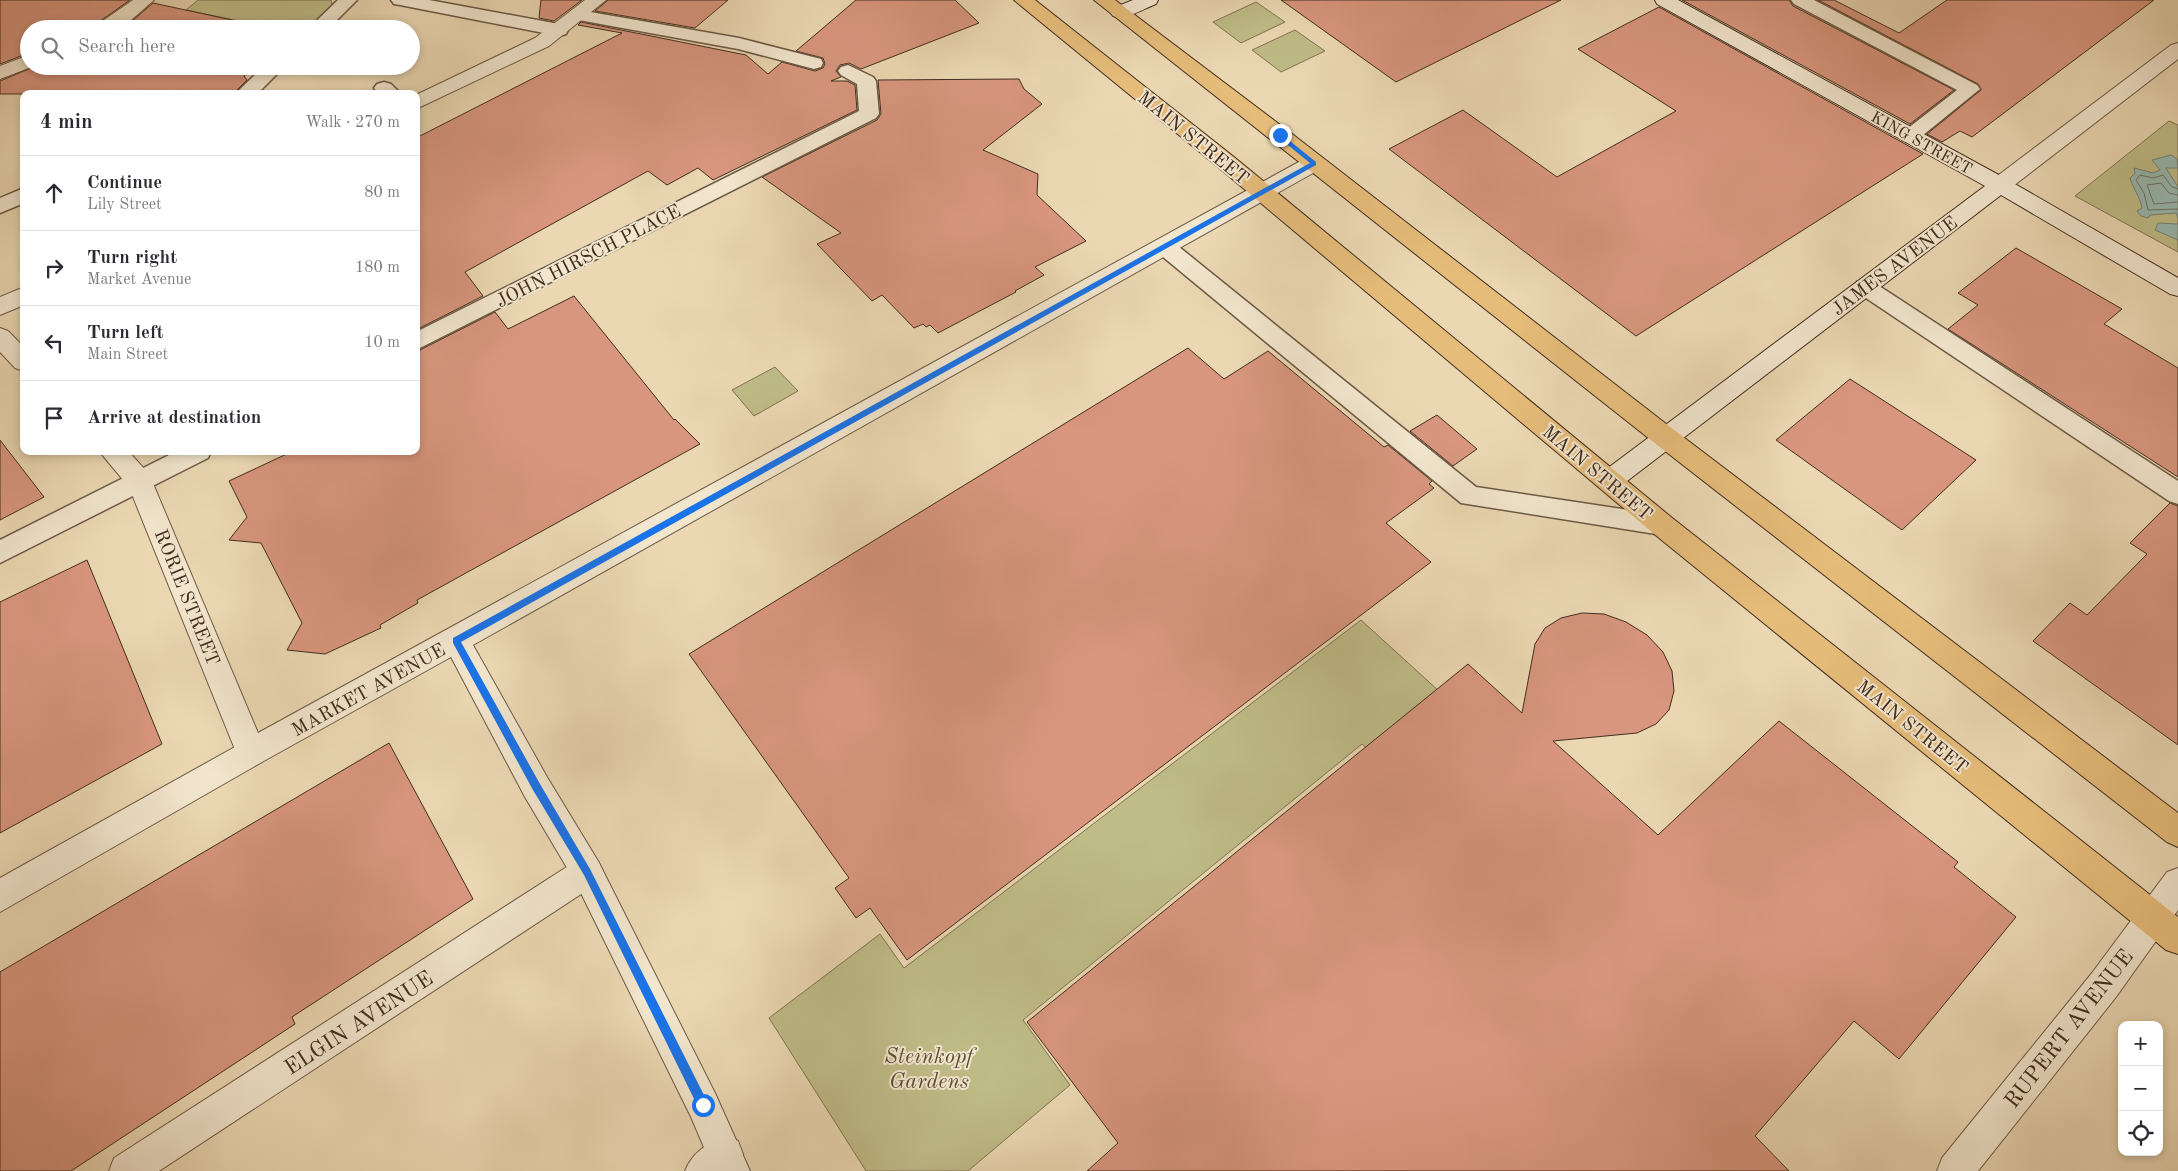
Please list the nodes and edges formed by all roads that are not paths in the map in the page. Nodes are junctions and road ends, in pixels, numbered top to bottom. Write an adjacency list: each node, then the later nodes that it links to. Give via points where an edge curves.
1 (145, 0): 12 (street)
2 (348, 0): 13 (lane)
3 (400, 0): 14 (lane)
4 (597, 0): 11 (street)
5 (1023, 0): 26 (main road, MAIN STREET)
6 (1103, 0): 10 (main road)
7 (1149, 0): 10 (street)
8 (1664, 0): 23 (street, KING STREET)
9 (1800, 0): 23 (lane, via 1970,89)
10 (1120, 12): 24 (main road)
11 (579, 15): 14 (street); 16 (lane, via 739,44)
12 (117, 20)
13 (327, 20)
14 (558, 30): 22 (street, via 542,42)
15 (2178, 49): 25 (street, JAMES AVENUE)
16 (814, 63)
17 (20, 65): 19 (street)
18 (848, 71): 35 (lane, JOHN HIRSCH PLACE, via 866,81 869,114)
19 (0, 73)
20 (266, 75): 21 (lane)
21 (249, 90)
22 (420, 101)
23 (1910, 136): 25 (street, KING STREET)
24 (1314, 163): 26 (street, MARKET AVENUE); 37 (main road)
25 (2000, 185): 30 (street, JAMES AVENUE); 31 (street, KING STREET)
26 (1262, 193): 29 (street, MARKET AVENUE); 41 (main road, MAIN STREET)
27 (20, 197): 28 (lane)
28 (0, 206)
29 (1165, 247): 43 (lane, via 1470,496); 45 (street, MARKET AVENUE)
30 (1864, 288): 37 (street, JAMES AVENUE); 42 (lane)
31 (2178, 288)
32 (20, 297): 33 (street)
33 (0, 307)
34 (0, 337): 36 (street)
35 (420, 340)
36 (20, 358)
37 (1665, 437): 41 (street, JAMES AVENUE); 47 (main road)
38 (116, 455): 40 (street, RORIE STREET)
39 (191, 455): 40 (lane)
40 (140, 481): 44 (lane); 46 (street, RORIE STREET)
41 (1609, 481): 43 (main road, MAIN STREET)
42 (2178, 494)
43 (1662, 525): 51 (main road, MAIN STREET)
44 (0, 552)
45 (456, 640): 46 (street, MARKET AVENUE); 48 (street, via 536,787)
46 (251, 752): 50 (street, MARKET AVENUE)
47 (2178, 832)
48 (587, 872): 52 (street); 53 (street, ELGIN AVENUE)
49 (2178, 883): 51 (street, RUPERT AVENUE)
50 (0, 896)
51 (2166, 928): 54 (street, RUPERT AVENUE, via 2104,985)
52 (720, 1165)
53 (127, 1171)
54 (1955, 1171)

